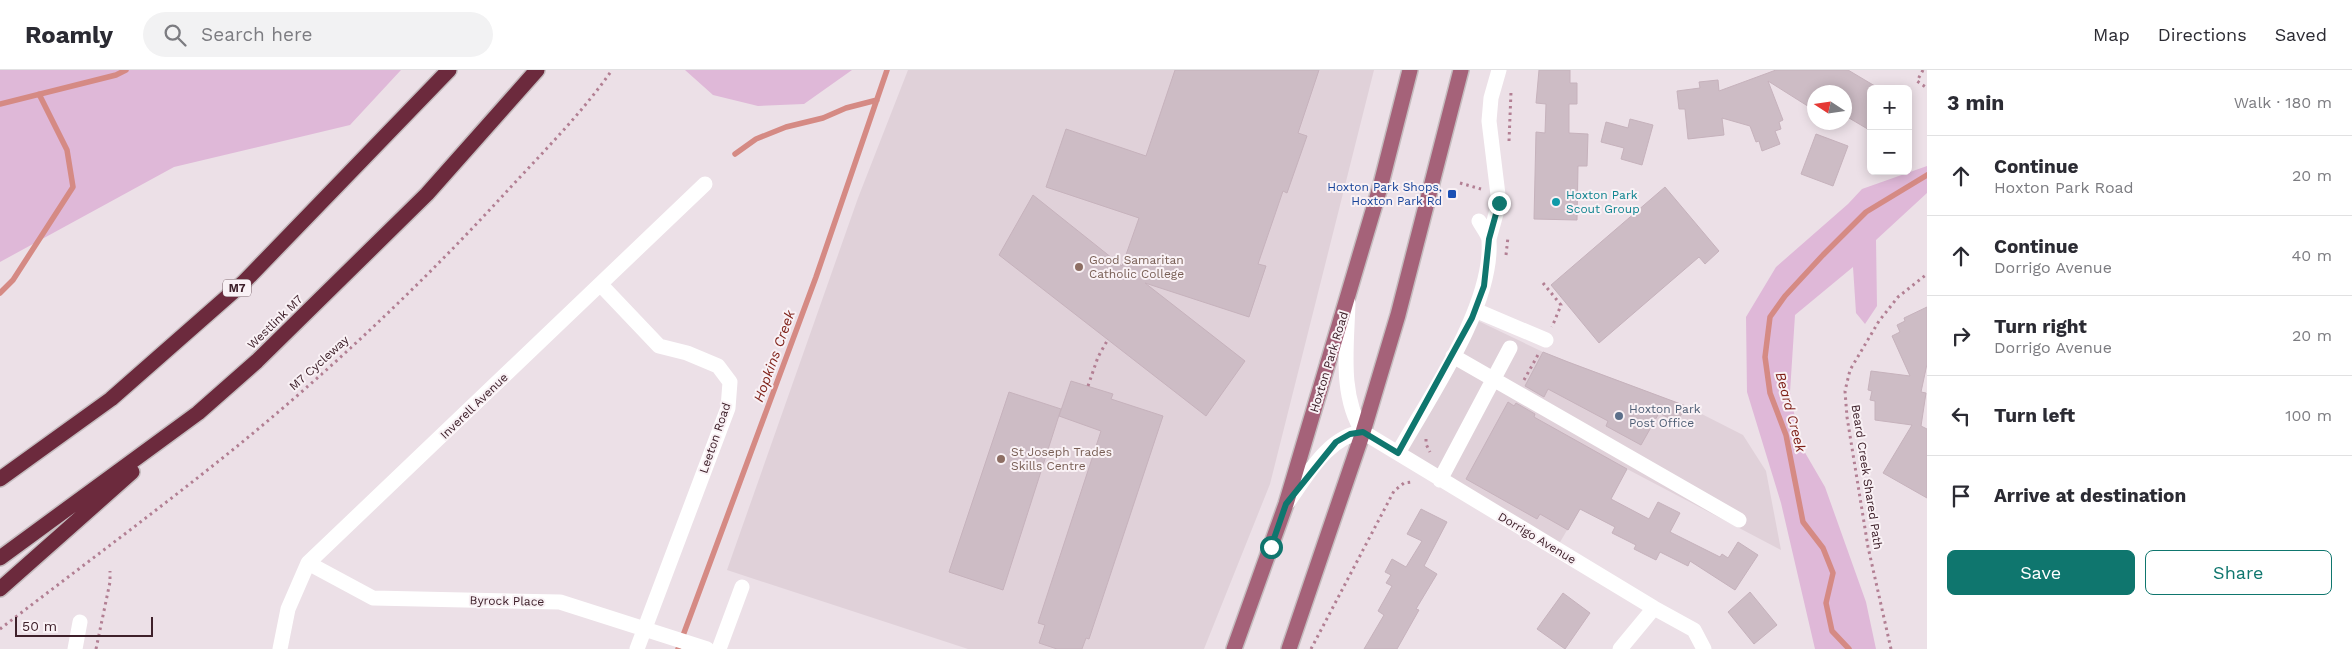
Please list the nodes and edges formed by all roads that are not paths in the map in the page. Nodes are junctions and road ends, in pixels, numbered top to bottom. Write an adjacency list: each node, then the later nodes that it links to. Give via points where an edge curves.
1 (449, 70): 16 (highway, M7, via 243,283)
2 (537, 70): 17 (highway, Westlink M7, via 427,194 256,361)
3 (1410, 70): 10 (main road, Hoxton Park Road)
4 (1461, 70): 18 (main road, via 1398,315)
5 (1499, 70): 8 (street, via 1489,121 1499,203)
6 (705, 184): 9 (street, Inverell Avenue)
7 (1479, 221): 8 (street)
8 (1489, 239): 11 (street, via 1484,286)
9 (601, 285): 26 (street, Inverell Avenue); 31 (street, Leeton Road, via 659,346 718,366 730,382 728,408)
10 (1348, 296): 18 (street, via 1348,400 1353,417); 23 (main road, Hoxton Park Road)
11 (1475, 310): 12 (street); 14 (street)
12 (1546, 340)
13 (1510, 348): 15 (street)
14 (1452, 356): 15 (street); 19 (street)
15 (1493, 379): 22 (street); 24 (street)
16 (111, 399): 20 (highway, M7); 21 (highway, M7)
17 (198, 413): 25 (highway, Westlink M7); 28 (highway)
18 (1363, 432): 19 (street, Dorrigo Avenue); 23 (street, via 1350,434 1336,442); 38 (main road)
19 (1398, 453): 22 (street, Dorrigo Avenue)
20 (0, 468)
21 (0, 479)
22 (1440, 480): 29 (street, Dorrigo Avenue)
23 (1286, 504): 37 (main road, Hoxton Park Road)
24 (1739, 520)
25 (0, 558)
26 (308, 563): 31 (street, Byrock Place, via 373,598 560,602); 33 (street, Inverell Avenue, via 288,609)
27 (742, 587): 36 (street)
28 (0, 589)
29 (1654, 608): 39 (street); 40 (street, Dorrigo Avenue, via 1694,630)
30 (80, 622): 32 (street)
31 (644, 629): 34 (street, Leeton Road); 35 (street, Byrock Place)
32 (75, 649)
33 (280, 649)
34 (637, 649)
35 (707, 649)
36 (719, 649)
37 (1234, 649)
38 (1289, 649)
39 (1620, 649)
40 (1704, 649)

